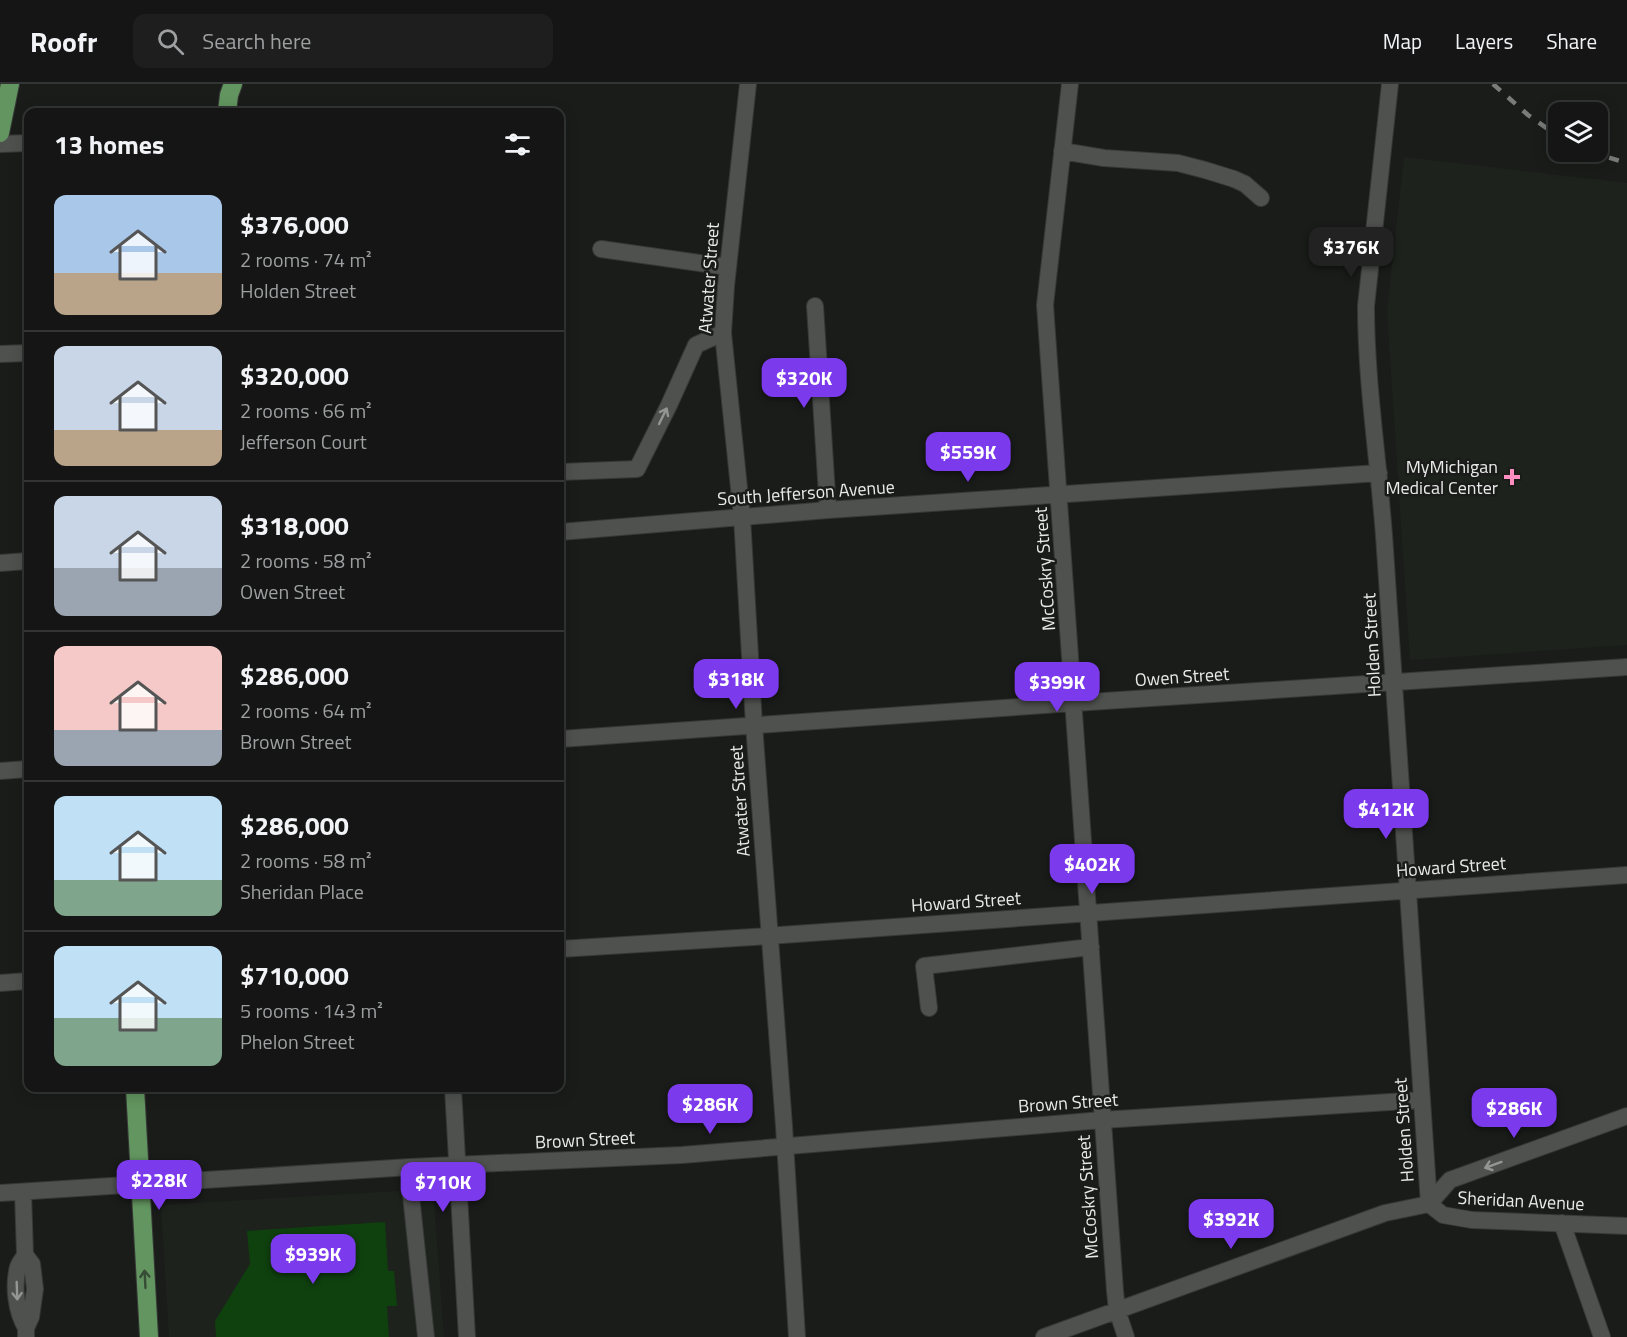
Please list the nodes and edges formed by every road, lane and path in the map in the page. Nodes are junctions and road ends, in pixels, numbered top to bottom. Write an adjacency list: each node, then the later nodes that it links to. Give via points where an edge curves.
1 (10, 84): 7 (main road)
2 (233, 84): 6 (main road)
3 (748, 84): 13 (street, Atwater Street)
4 (1070, 84): 10 (street, McCoskry Street)
5 (1390, 84): 19 (street, Holden Street, via 1366,306)
6 (227, 108)
7 (0, 133)
8 (24, 143): 9 (street)
9 (0, 144)
10 (1062, 151): 11 (street, via 1187,165 1234,178); 20 (street, McCoskry Street, via 1045,305)
11 (1261, 198)
12 (601, 249): 13 (street)
13 (728, 267): 15 (street, Atwater Street)
14 (815, 306): 21 (street)
15 (723, 333): 18 (street, one-way to 15, via 638,469 696,345); 22 (street, Atwater Street)
16 (24, 353): 17 (street)
17 (0, 354)
18 (564, 472)
19 (1379, 473): 20 (street, South Jefferson Avenue); 27 (street, Holden Street)
20 (1059, 494): 21 (street, South Jefferson Avenue); 28 (street, McCoskry Street)
21 (828, 510): 22 (street, South Jefferson Avenue)
22 (742, 517): 23 (street, South Jefferson Avenue); 29 (street, Atwater Street)
23 (564, 532)
24 (24, 561): 25 (street)
25 (0, 562)
26 (1627, 667): 27 (street, Owen Street)
27 (1393, 682): 28 (street, Owen Street); 34 (street, Holden Street)
28 (1074, 703): 29 (street, Owen Street); 35 (street, McCoskry Street)
29 (754, 725): 30 (street, Owen Street); 36 (street, Atwater Street)
30 (564, 739)
31 (24, 769): 32 (street)
32 (0, 771)
33 (1627, 875): 34 (street, Howard Street)
34 (1407, 890): 35 (street, Howard Street); 44 (street, Holden Street)
35 (1089, 913): 36 (street, Howard Street); 37 (street, McCoskry Street)
36 (770, 936): 38 (street, Howard Street); 47 (street, Atwater Street)
37 (1091, 947): 41 (street, via 924,966); 46 (street, McCoskry Street)
38 (564, 949)
39 (24, 981): 40 (street)
40 (0, 982)
41 (929, 1008)
42 (135, 1092): 50 (main road)
43 (453, 1092): 48 (street)
44 (1422, 1100): 46 (street, Brown Street); 53 (street, Holden Street)
45 (1627, 1116): 53 (street, one-way to 53, via 1450,1180)
46 (1102, 1120): 47 (street, Brown Street); 56 (street, McCoskry Street)
47 (785, 1145): 48 (street, Brown Street, via 682,1155); 61 (street, Atwater Street)
48 (458, 1165): 49 (street, Brown Street); 60 (street)
49 (410, 1167): 50 (street, Brown Street); 59 (street)
50 (140, 1184): 51 (street, Brown Street); 58 (main road, one-way to 50)
51 (23, 1192): 52 (street, Brown Street); 57 (street, via 25,1255 32,1264 34,1290)
52 (0, 1193)
53 (1430, 1204): 54 (street, Sheridan Avenue, via 1443,1215 1472,1220); 56 (street, via 1385,1213)
54 (1562, 1222): 55 (street, Sheridan Avenue); 64 (street)
55 (1627, 1226)
56 (1117, 1310): 62 (street); 63 (street, McCoskry Street)
57 (26, 1332)
58 (148, 1337)
59 (426, 1337)
60 (468, 1337)
61 (797, 1337)
62 (1044, 1337)
63 (1126, 1337)
64 (1602, 1337)

